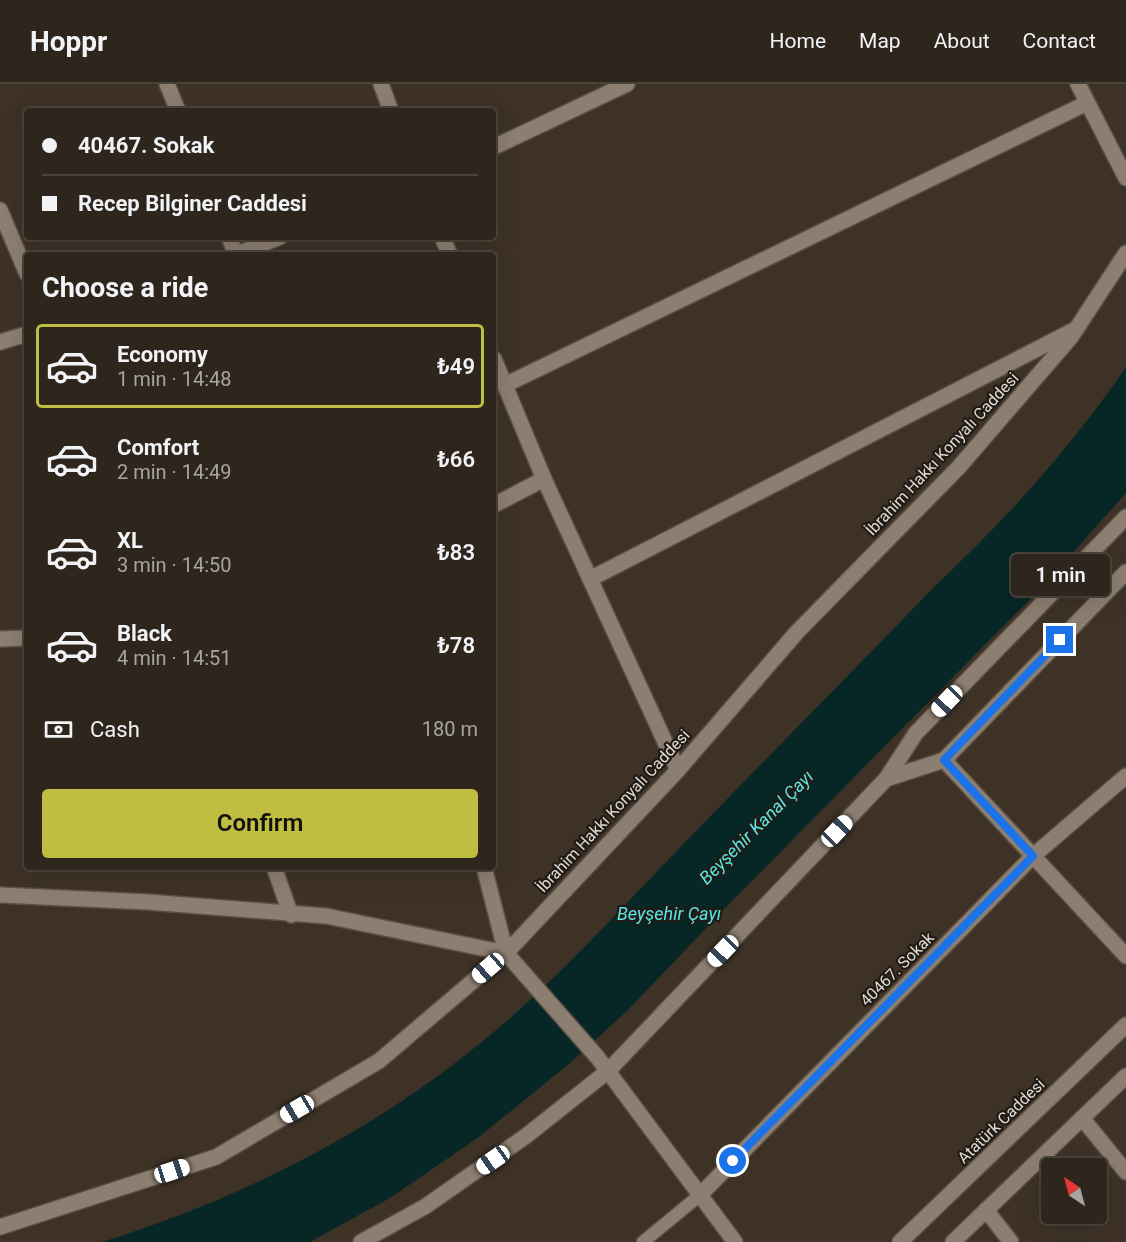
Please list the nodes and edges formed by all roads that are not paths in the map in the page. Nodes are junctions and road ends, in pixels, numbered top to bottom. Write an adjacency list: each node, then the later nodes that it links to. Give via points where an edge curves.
1 (167, 84): 6 (street)
2 (381, 84): 7 (street)
3 (627, 84): 8 (street)
4 (1078, 84): 5 (street)
5 (1088, 103): 9 (street); 19 (street)
6 (177, 108)
7 (390, 108)
8 (496, 146)
9 (1126, 178)
10 (0, 210): 14 (street)
11 (273, 240): 12 (street)
12 (243, 252)
13 (1126, 253): 15 (street, İbrahim Hakkı Konyalı Caddesi)
14 (24, 267)
15 (1076, 329): 24 (street); 28 (street, İbrahim Hakkı Konyalı Caddesi, via 959,467 797,632)
16 (24, 335): 17 (street)
17 (0, 342)
18 (496, 364): 19 (street)
19 (504, 385): 20 (street)
20 (544, 479): 21 (street); 24 (street)
21 (496, 504)
22 (1126, 516): 30 (street, via 916,733)
23 (1126, 572): 27 (street)
24 (590, 579): 28 (street)
25 (24, 638): 26 (street)
26 (0, 639)
27 (944, 760): 30 (street); 31 (street)
28 (678, 770): 36 (street, İbrahim Hakkı Konyalı Caddesi)
29 (1126, 776): 31 (street, 40467. Sokak)
30 (886, 779): 39 (street)
31 (1033, 856): 37 (street); 43 (street, 40467. Sokak)
32 (275, 870): 35 (street)
33 (485, 870): 36 (street)
34 (0, 895): 35 (street, via 148,902)
35 (291, 915): 36 (street, via 326,916)
36 (506, 952): 39 (street); 45 (street, İbrahim Hakkı Konyalı Caddesi, via 379,1061 216,1158)
37 (1126, 956)
38 (1126, 1025): 49 (street, Atatürk Caddesi)
39 (608, 1071): 43 (street); 46 (street, via 526,1136 435,1200)
40 (1126, 1076): 41 (street)
41 (1082, 1118): 42 (street); 44 (street)
42 (1126, 1172)
43 (700, 1195): 47 (lane); 48 (street)
44 (986, 1210): 50 (street); 51 (street)
45 (0, 1227)
46 (361, 1242)
47 (643, 1242)
48 (735, 1242)
49 (900, 1242)
50 (953, 1242)
51 (1011, 1242)

